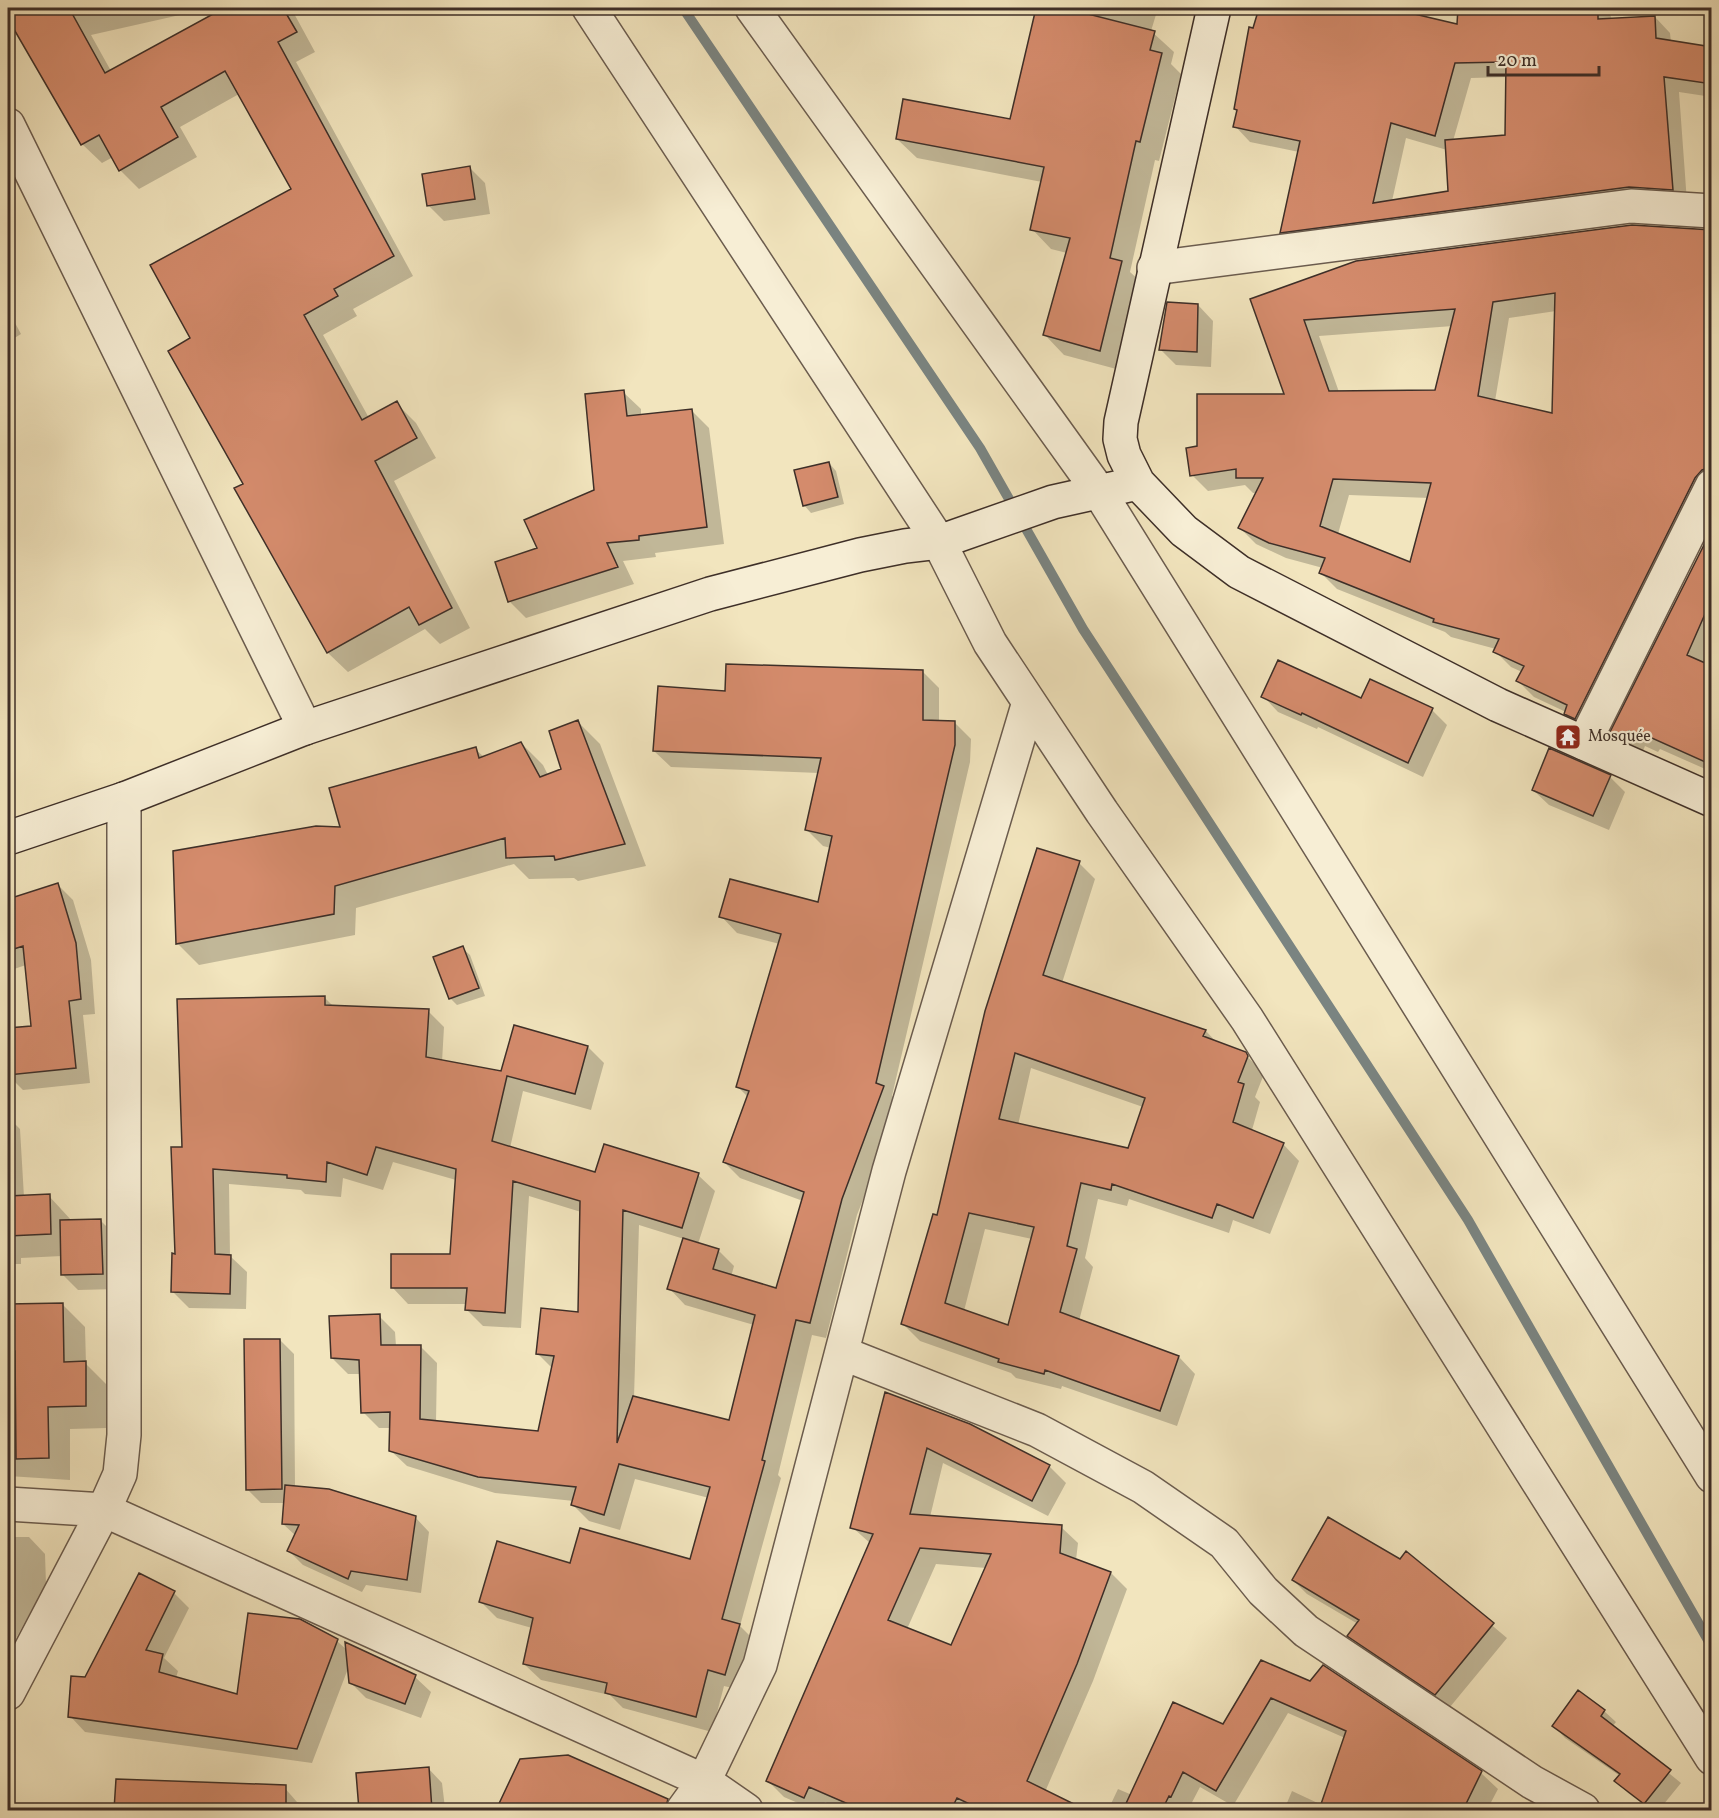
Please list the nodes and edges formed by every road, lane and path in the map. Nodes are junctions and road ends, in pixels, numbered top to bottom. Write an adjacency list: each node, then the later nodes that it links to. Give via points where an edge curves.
1 (589, 8): 10 (street)
2 (752, 8): 9 (street)
3 (1214, 8): 6 (street)
4 (8, 126): 12 (street)
5 (1712, 211): 6 (street, via 1631,206)
6 (1154, 268): 7 (street, via 1121,422 1124,455)
7 (1138, 483): 9 (street); 13 (street, via 1184,531 1239,572 1498,705)
8 (1712, 486): 13 (street)
9 (1100, 493): 10 (street, via 1053,502); 18 (street)
10 (939, 542): 11 (street, via 990,643); 12 (street, via 860,555 710,594)
11 (1029, 702): 17 (street, via 889,1171); 22 (street, via 1247,1019)
12 (305, 728): 14 (street)
13 (1584, 743): 15 (street)
14 (124, 799): 16 (street); 20 (street, via 124,1435 120,1474)
15 (1712, 800)
16 (8, 838)
17 (842, 1353): 23 (street, via 760,1665); 26 (street, via 1037,1430 1143,1486 1224,1543 1263,1591 1306,1631 1532,1782)
18 (1712, 1476)
19 (8, 1504): 20 (street)
20 (105, 1510): 21 (street); 23 (street)
21 (8, 1693)
22 (1712, 1758)
23 (704, 1781): 24 (street); 25 (street)
24 (683, 1810)
25 (746, 1810)
26 (1583, 1810)

